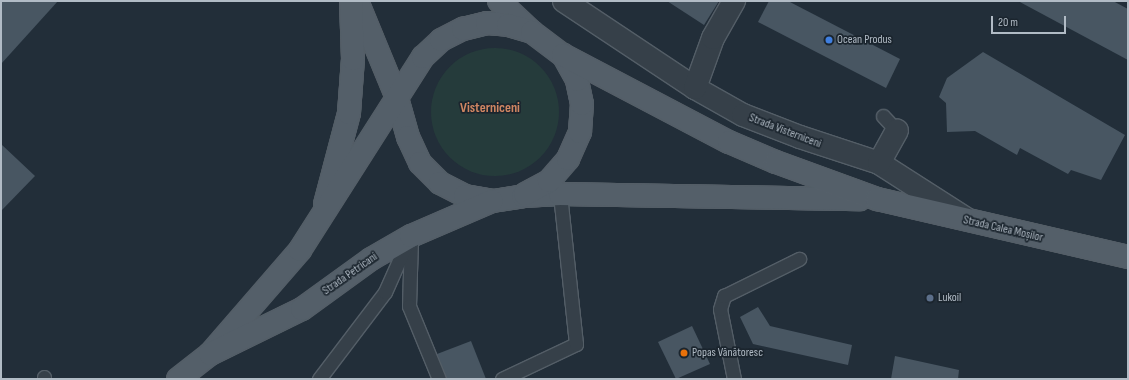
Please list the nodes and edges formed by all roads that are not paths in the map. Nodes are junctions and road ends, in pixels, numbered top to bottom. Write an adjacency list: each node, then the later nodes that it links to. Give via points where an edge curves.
1 (351, 1): 16 (main road, via 353,59 349,113 333,166)
2 (357, 1): 9 (main road)
3 (499, 1): 6 (main road)
4 (564, 1): 8 (street, Strada Visterniceni)
5 (734, 1): 8 (street, via 713,38)
6 (532, 32): 7 (main road); 9 (main road, Strada Petricani, via 508,25 487,23 463,29 441,40 423,57)
7 (563, 55): 13 (main road, via 577,80 582,104 580,132 568,159 549,181); 14 (main road, via 729,142)
8 (695, 88): 11 (street, Strada Visterniceni, via 743,115)
9 (397, 98): 15 (main road, via 408,137 420,163 440,183 452,190 465,196); 16 (main road, Strada Petricani)
10 (890, 123): 11 (street)
11 (879, 163): 17 (street, Strada Visterniceni)
12 (560, 194): 13 (main road); 14 (main road); 25 (lane, via 576,344)
13 (523, 196): 15 (main road)
14 (877, 199): 17 (main road, Strada Calea Moșilor)
15 (493, 201): 18 (main road, Strada Petricani)
16 (322, 219): 21 (main road, Strada Petricani, via 300,250)
17 (969, 221): 19 (main road, Strada Calea Moșilor)
18 (410, 236): 21 (main road, Strada Petricani, via 371,259 302,308); 23 (lane, via 385,292); 24 (lane, via 409,306)
19 (1128, 257)
20 (799, 259): 26 (lane, via 724,296 720,309)
21 (210, 354): 22 (main road, Strada Petricani)
22 (178, 379)
23 (319, 379)
24 (439, 379)
25 (502, 379)
26 (734, 379)

